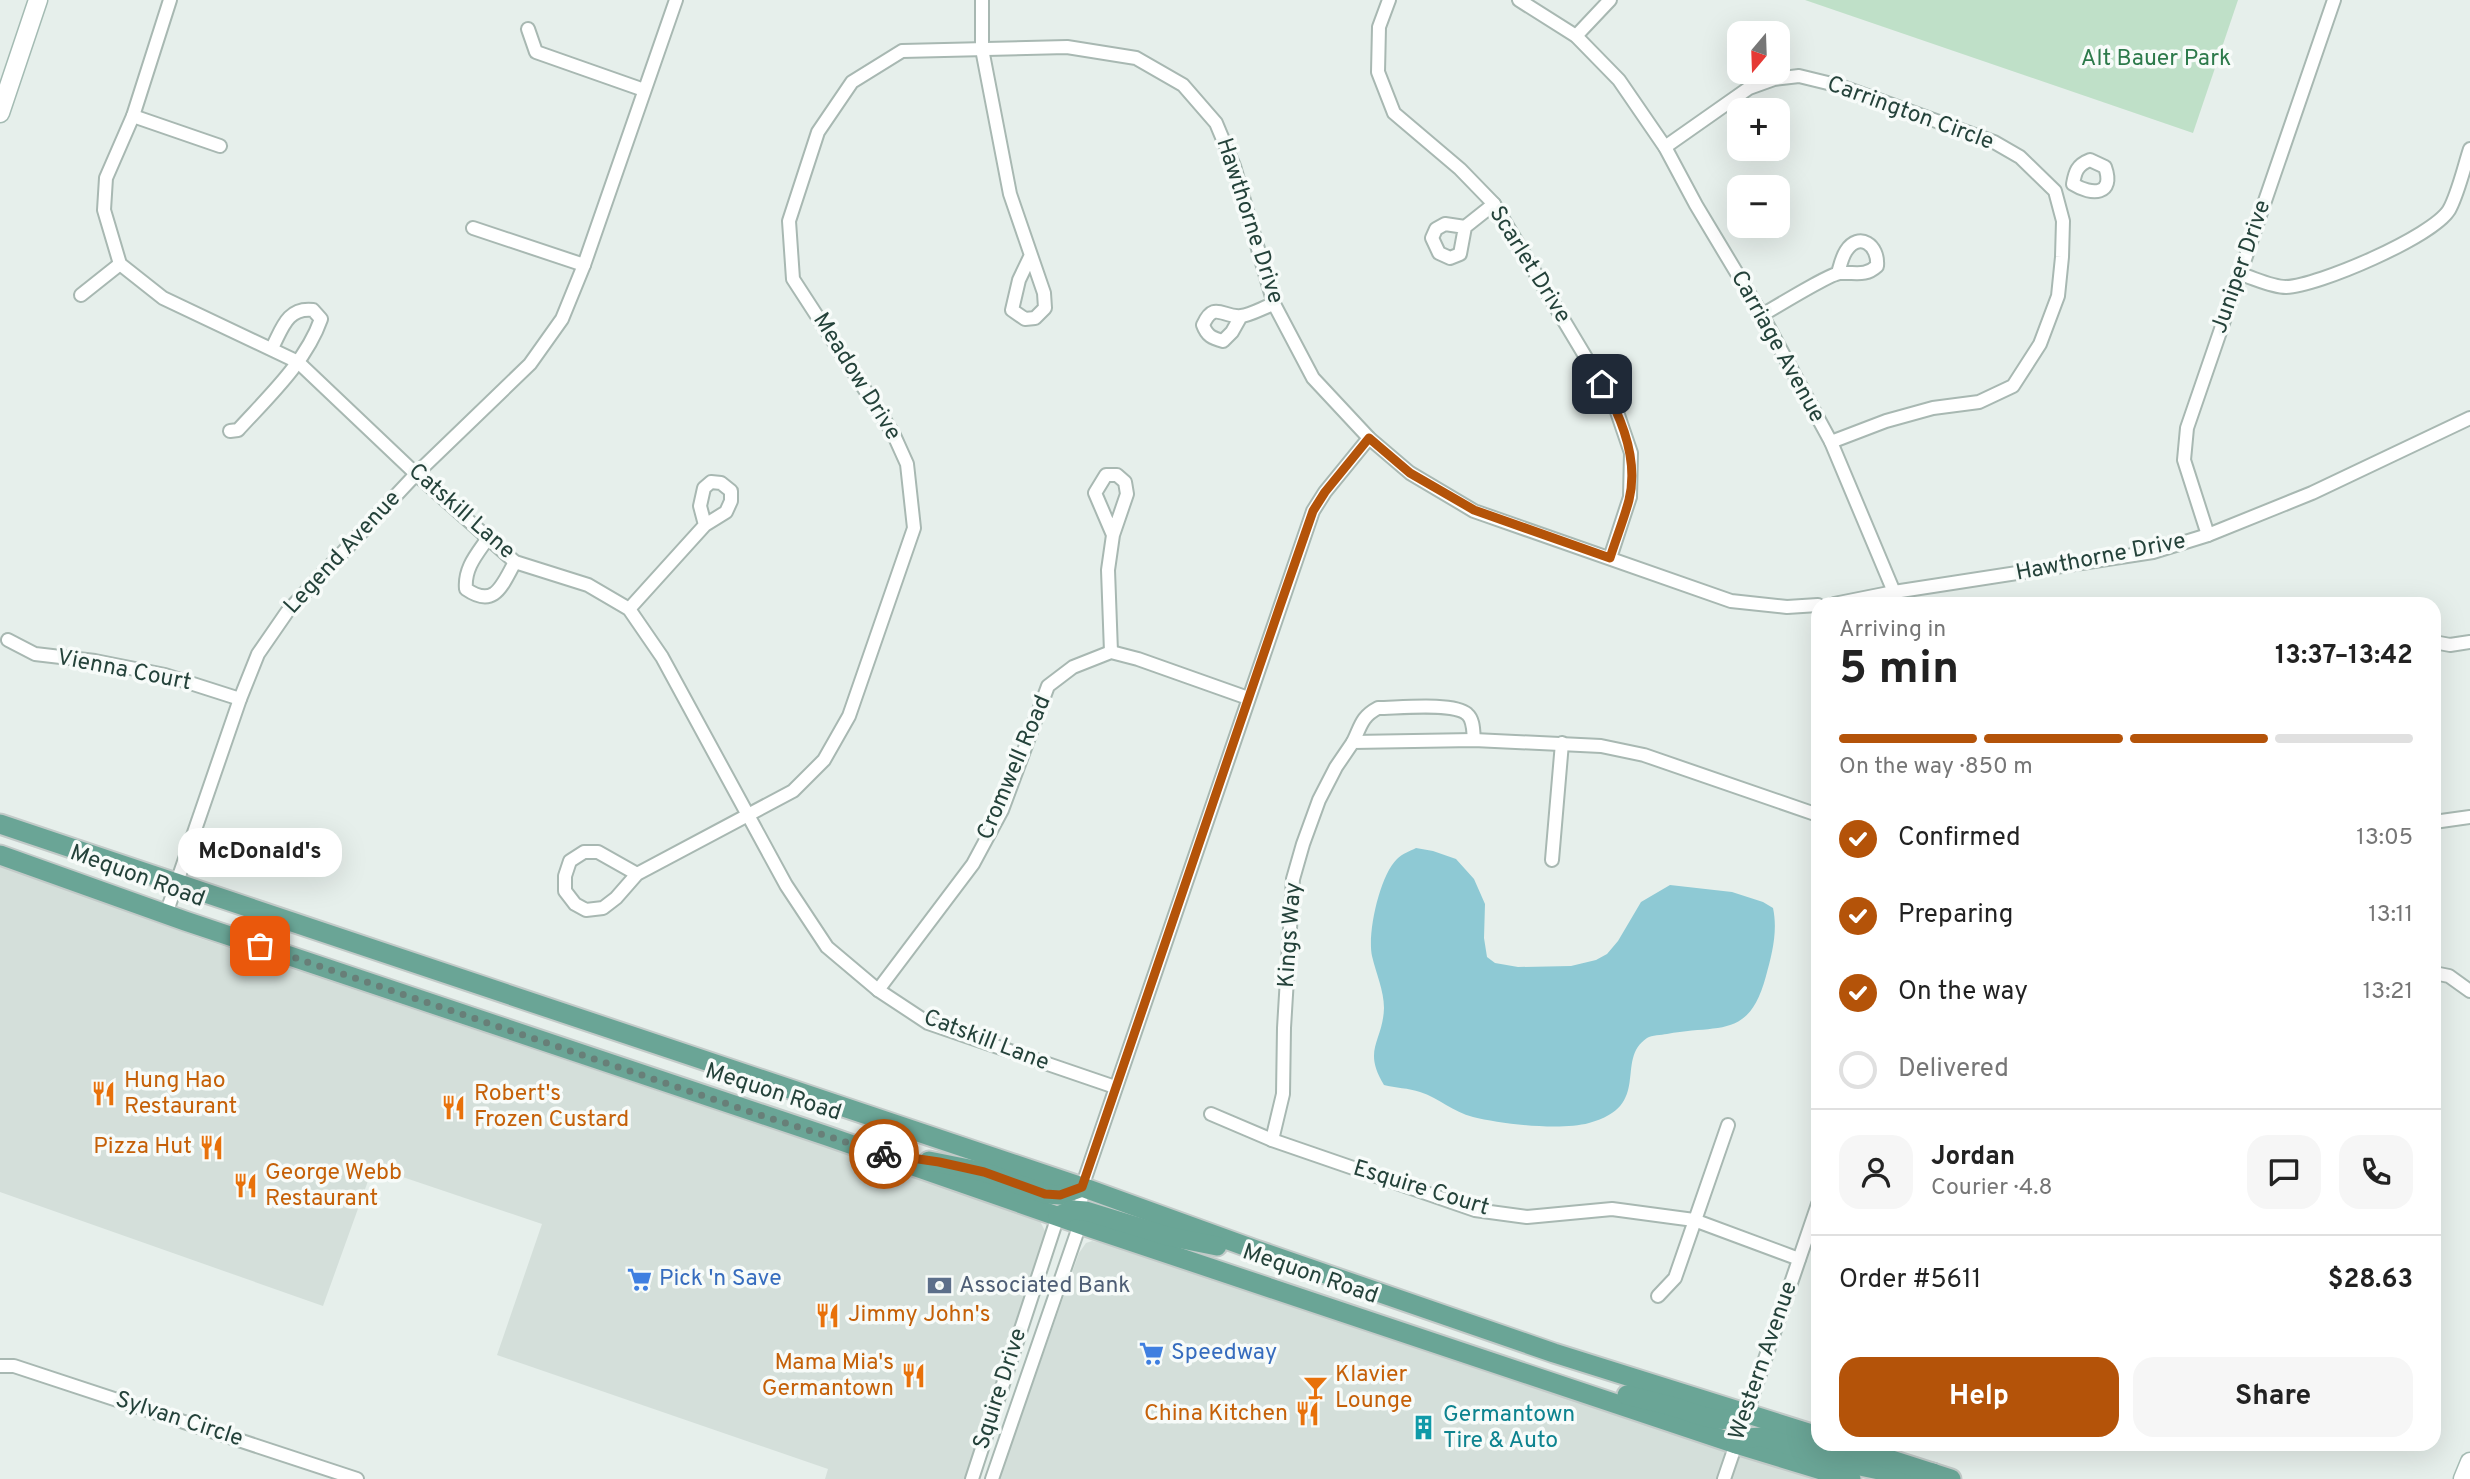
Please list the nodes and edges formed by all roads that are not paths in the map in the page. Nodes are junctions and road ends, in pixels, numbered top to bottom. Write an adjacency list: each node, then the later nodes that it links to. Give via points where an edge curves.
1 (38, 0): 13 (street)
2 (170, 0): 14 (street)
3 (676, 0): 12 (street, Legend Avenue)
4 (982, 0): 11 (street)
5 (1389, 0): 20 (street, Scarlet Drive, via 1379,27 1378,72 1394,113)
6 (1519, 0): 10 (street, Carriage Avenue)
7 (1610, 0): 10 (street)
8 (2334, 0): 27 (street, Juniper Drive)
9 (528, 29): 12 (street, via 536,52)
10 (1576, 36): 16 (street, Carriage Avenue, via 1619,80)
11 (982, 48): 23 (street, via 1010,194); 29 (street, Hawthorne Drive, via 1067,47 1136,58 1184,85 1216,123 1234,166); 59 (street, Meadow Drive, via 902,51 852,82 818,132 789,220 793,279 893,433 907,464 914,528 849,716 824,760 793,791)
12 (644, 90): 25 (street, Legend Avenue)
13 (0, 113)
14 (133, 116): 15 (street); 24 (street, via 106,178 104,210)
15 (220, 146)
16 (1665, 146): 19 (street, Carrington Circle, via 1749,88 1799,76 1840,86 1994,142 2020,157); 30 (street, Carriage Avenue)
17 (2470, 149): 27 (street, via 2449,210 2412,240 2310,284 2284,287)
18 (2073, 184): 19 (street)
19 (2055, 191): 37 (street, via 2063,221 2058,296 2040,344 2013,386 1979,402 1921,411)
20 (1494, 204): 22 (street); 43 (street, Scarlet Drive, via 1615,406 1631,453 1630,497)
21 (473, 228): 25 (street)
22 (1465, 228)
23 (1030, 257)
24 (120, 264): 28 (street); 32 (street, Catskill Lane, via 163,298)
25 (584, 265): 38 (street, Legend Avenue, via 562,318 530,364)
26 (1838, 273): 30 (street)
27 (2240, 274): 41 (street, Juniper Drive, via 2187,428 2183,460)
28 (81, 295)
29 (1274, 304): 31 (street); 36 (street, Hawthorne Drive, via 1313,378)
30 (1762, 314): 37 (street, Carriage Avenue)
31 (1241, 316)
32 (272, 348): 33 (street, Catskill Lane); 33 (street, via 291,314 313,310 321,319)
33 (298, 362): 35 (street, via 238,430); 38 (street, Catskill Lane)
34 (2470, 418): 41 (street, Hawthorne Drive)
35 (230, 431)
36 (1369, 438): 43 (street, Hawthorne Drive, via 1410,473 1474,510); 53 (street, Squire Drive, via 1313,511)
37 (1831, 442): 45 (street, Carriage Avenue)
38 (416, 474): 42 (street, Catskill Lane); 54 (street, Legend Avenue, via 286,612 258,654)
39 (705, 525): 48 (street)
40 (1113, 535): 52 (street, via 1108,570)
41 (2208, 535): 46 (street, Hawthorne Drive, via 2153,552)
42 (488, 538): 44 (street, Catskill Lane); 44 (street, via 471,562 466,589 487,597 499,591)
43 (1610, 558): 47 (street, Hawthorne Drive, via 1731,601)
44 (515, 562): 48 (street, Catskill Lane, via 588,584)
45 (1894, 597)
46 (1900, 597)
47 (1811, 605)
48 (629, 609): 59 (street, Catskill Lane, via 662,657)
49 (8, 640): 54 (street, Vienna Court, via 36,654 165,675)
50 (2470, 642): 51 (street)
51 (2441, 643)
52 (1111, 652): 53 (street); 69 (street, Cromwell Road, via 1073,667 1048,686 1002,810 973,864)
53 (1248, 698): 71 (street, Squire Drive)
54 (240, 699): 66 (street, Legend Avenue)
55 (1474, 740): 56 (street); 56 (street, Kings Way, via 1470,718 1453,708 1378,709 1362,720); 57 (street)
56 (1353, 742): 74 (street, Kings Way, via 1319,800 1293,879 1283,1094)
57 (1562, 743): 58 (street, via 1644,755); 64 (street)
58 (1811, 813)
59 (748, 815): 65 (street, Meadow Drive); 69 (street, Catskill Lane, via 827,947)
60 (2470, 817): 61 (street)
61 (2441, 821)
62 (0, 824): 66 (main road, Mequon Road)
63 (0, 855): 67 (main road, Mequon Road)
64 (1552, 860)
65 (637, 874): 65 (street, via 598,852 583,852 570,861 565,891 586,910 603,908)
66 (176, 884): 67 (street, Legend Avenue); 76 (main road, Mequon Road)
67 (166, 915): 75 (main road, Mequon Road)
68 (2441, 974): 70 (street)
69 (878, 990): 71 (street, Catskill Lane, via 928,1023)
70 (2470, 991)
71 (1115, 1087): 76 (street, Squire Drive)
72 (1211, 1114): 74 (street, Esquire Court)
73 (1728, 1125): 79 (street)
74 (1272, 1140): 79 (street, Esquire Court, via 1475,1210 1527,1217 1612,1209)
75 (876, 1153): 76 (main road, via 984,1172 1045,1194 1060,1195); 77 (main road, Mequon Road)
76 (1082, 1187): 77 (street, Squire Drive); 78 (street, Squire Drive); 81 (main road, Mequon Road)
77 (1058, 1216): 78 (main road, via 1072,1210); 95 (street, Squire Drive)
78 (1080, 1217): 81 (main road, via 1102,1214 1167,1236); 86 (main road, Mequon Road); 96 (street, Squire Drive)
79 (1694, 1220): 82 (street, Esquire Court); 83 (street, via 1675,1278)
80 (1811, 1224): 82 (street, Western Avenue)
81 (1256, 1250): 84 (main road, Mequon Road)
82 (1799, 1259): 88 (street, Western Avenue)
83 (1658, 1296)
84 (1546, 1350): 86 (main road); 88 (main road, Mequon Road)
85 (0, 1366): 94 (street, Sylvan Circle, via 14,1366)
86 (1536, 1377): 87 (main road, Mequon Road)
87 (1584, 1392): 88 (main road, via 1627,1395 1709,1419 1729,1420); 90 (main road, Mequon Road)
88 (1746, 1413): 89 (main road, Mequon Road); 90 (street, Western Avenue)
89 (1811, 1434)
90 (1736, 1444): 93 (main road, via 1762,1437 1855,1465); 97 (street, Western Avenue); 98 (main road, Mequon Road)
91 (1864, 1451): 93 (main road)
92 (2470, 1463): 99 (street)
93 (1942, 1476)
94 (357, 1479)
95 (972, 1479)
96 (992, 1479)
97 (1724, 1479)
98 (1851, 1479)
99 (2464, 1479)

